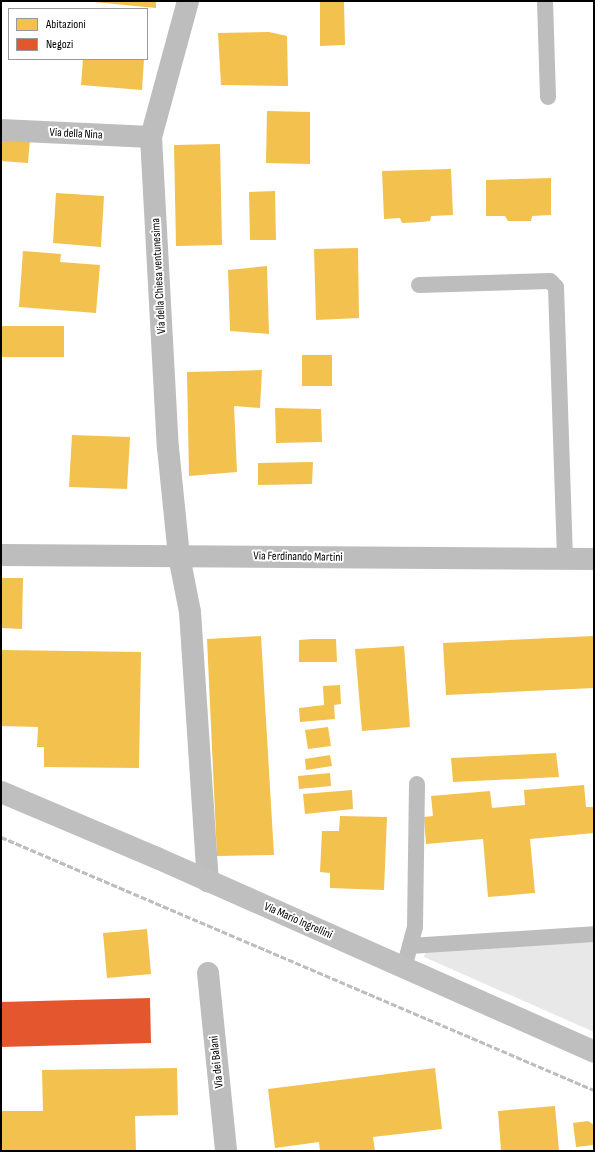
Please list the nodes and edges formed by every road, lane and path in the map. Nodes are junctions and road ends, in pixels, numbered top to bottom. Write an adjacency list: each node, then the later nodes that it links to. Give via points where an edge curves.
1 (188, 1): 5 (street, Via della Chiesa ventunesima)
2 (545, 1): 3 (lane)
3 (548, 97)
4 (1, 130): 5 (street, Via della Nina)
5 (151, 137): 8 (street, Via della Chiesa ventunesima, via 168,448)
6 (419, 285): 9 (lane, via 550,281 556,287)
7 (1, 555): 8 (street, Via Ferdinando Martini)
8 (179, 556): 9 (street, Via Ferdinando Martini); 13 (street, Via della Chiesa ventunesima, via 190,612)
9 (565, 559): 10 (street, Via Ferdinando Martini)
10 (594, 559)
11 (417, 784): 15 (lane, via 415,927)
12 (1, 792): 13 (street, Via Mario Ingrellini)
13 (208, 881): 16 (street, Via Mario Ingrellini)
14 (594, 934): 15 (lane)
15 (410, 946): 16 (lane)
16 (404, 968): 18 (street, Via Mario Ingrellini)
17 (208, 973): 19 (street, Via dei Balani)
18 (594, 1052)
19 (226, 1151)

